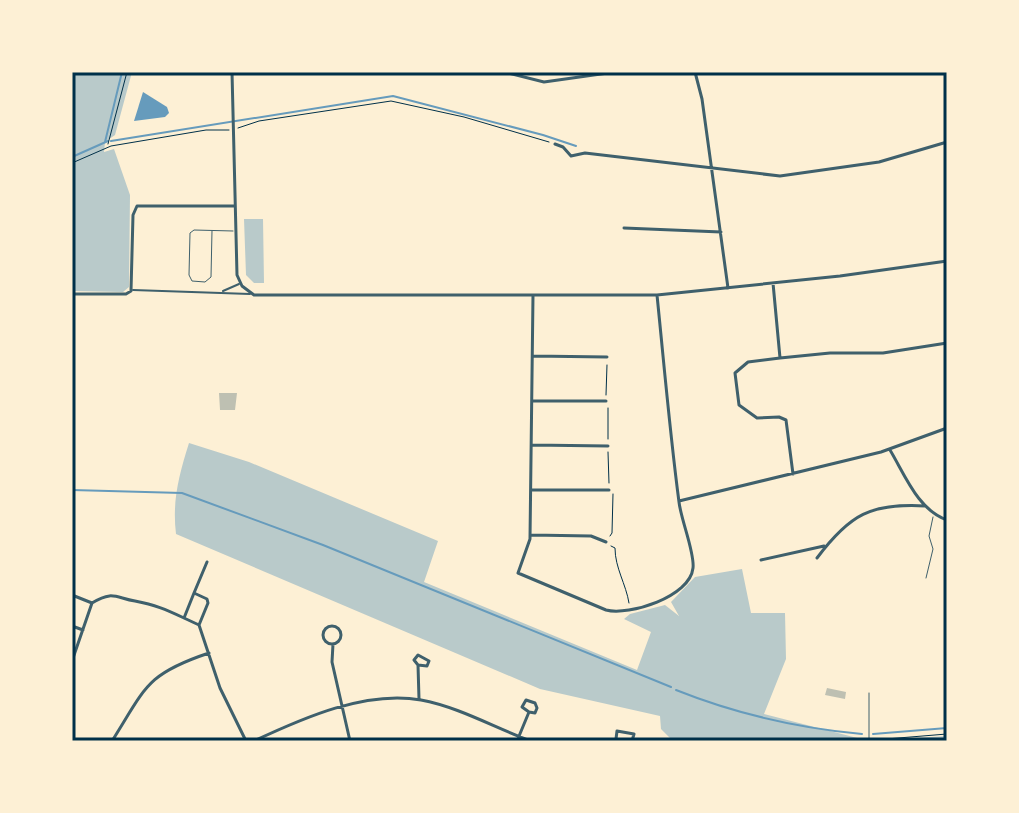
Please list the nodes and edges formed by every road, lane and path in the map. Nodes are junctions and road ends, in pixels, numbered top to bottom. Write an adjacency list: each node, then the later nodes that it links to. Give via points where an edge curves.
1 (127, 72): 9 (path)
2 (232, 72): 6 (street)
3 (504, 72): 4 (street, via 540,82)
4 (615, 72)
5 (695, 72): 11 (street)
6 (233, 128): 8 (path, via 391,101); 9 (path); 12 (street)
7 (947, 142): 11 (street, via 888,160 799,175)
8 (555, 144): 11 (street, via 571,156 585,153)
9 (108, 147): 10 (path)
10 (72, 163)
11 (712, 169): 16 (street)
12 (235, 206): 15 (street); 21 (street, via 135,207)
13 (624, 228): 16 (street)
14 (212, 231): 14 (lane, via 189,234 192,281 211,277); 15 (lane)
15 (236, 231): 19 (street)
16 (721, 232): 20 (street)
17 (947, 261): 18 (street)
18 (773, 283): 20 (street); 30 (street)
19 (240, 284): 22 (street); 24 (street)
20 (728, 288): 26 (street)
21 (132, 289): 22 (street); 23 (street, via 125,294)
22 (219, 293): 24 (street)
23 (72, 294)
24 (254, 295): 25 (street)
25 (533, 295): 26 (street); 28 (street)
26 (657, 295): 40 (street)
27 (947, 343): 30 (street, via 883,353)
28 (533, 356): 29 (street); 31 (street)
29 (607, 357)
30 (780, 358): 37 (street, via 748,362 735,373 739,405 757,418 786,420)
31 (532, 401): 32 (street); 34 (street)
32 (606, 401)
33 (947, 428): 36 (street)
34 (532, 445): 35 (street); 38 (street)
35 (608, 446)
36 (890, 450): 37 (street); 41 (street)
37 (793, 474): 40 (street)
38 (531, 490): 39 (street); 44 (street)
39 (609, 490)
40 (679, 501): 44 (street, via 691,575 667,599 616,612 518,573)
41 (925, 506): 42 (street); 46 (street, via 874,509)
42 (934, 514): 43 (street); 50 (lane)
43 (947, 520)
44 (531, 535): 45 (street, via 591,536)
45 (606, 542)
46 (827, 544): 47 (street); 48 (street)
47 (817, 558)
48 (761, 560)
49 (207, 562): 51 (street)
50 (926, 578)
51 (194, 593): 55 (street); 57 (street, via 208,603)
52 (72, 595): 53 (street)
53 (92, 603): 55 (street, via 118,595); 59 (street)
54 (947, 605): 56 (lane)
55 (184, 618): 57 (street)
56 (947, 623)
57 (199, 625): 61 (street)
58 (72, 626): 59 (street)
59 (83, 630): 62 (street)
60 (333, 644): 60 (street, via 340,634 330,627 324,638); 66 (street, via 332,662)
61 (209, 653): 70 (street, via 170,667 151,681); 71 (street)
62 (72, 661)
63 (418, 665): 65 (street)
64 (869, 693): 77 (lane)
65 (419, 699): 66 (street); 69 (street)
66 (344, 707): 72 (street); 73 (street)
67 (529, 712): 69 (street)
68 (947, 734): 77 (path)
69 (518, 739): 74 (street)
70 (112, 741)
71 (246, 741)
72 (254, 741)
73 (350, 741)
74 (531, 741)
75 (624, 741): 76 (street, via 616,739 617,731 634,734)
76 (632, 741)
77 (869, 741)

